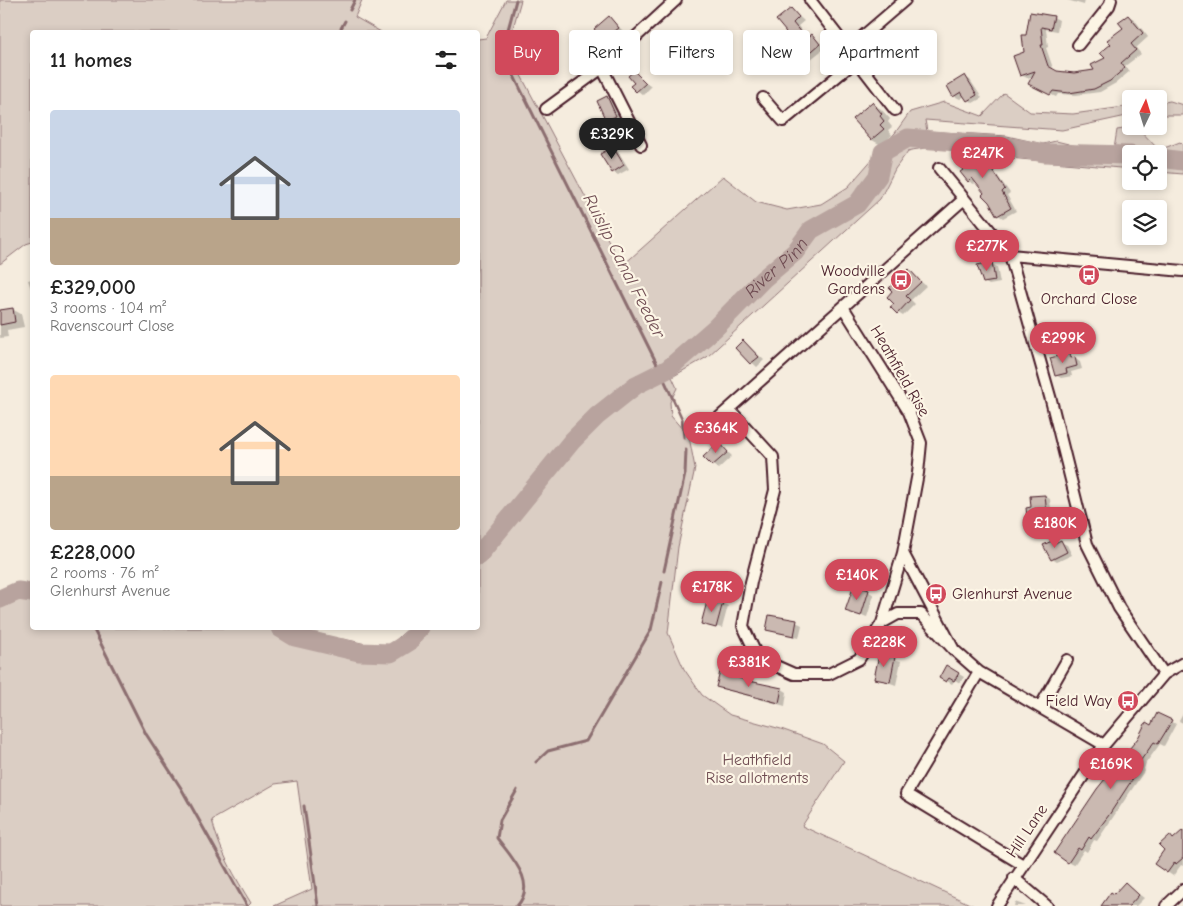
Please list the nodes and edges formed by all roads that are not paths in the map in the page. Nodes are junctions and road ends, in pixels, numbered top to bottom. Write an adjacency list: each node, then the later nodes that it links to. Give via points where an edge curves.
1 (676, 0): 7 (street)
2 (810, 0): 5 (street)
3 (905, 0): 6 (street)
4 (1111, 0): 8 (street)
5 (833, 30)
6 (870, 30)
7 (640, 33)
8 (1078, 45)
9 (592, 75): 14 (street)
10 (606, 75): 16 (street)
11 (839, 75): 13 (street, via 783,121)
12 (868, 75): 15 (street)
13 (763, 98)
14 (546, 109)
15 (895, 110)
16 (641, 145)
17 (939, 168): 18 (street)
18 (964, 198): 19 (street); 21 (street)
19 (1010, 255): 20 (street); 30 (street, via 1087,544 1119,608)
20 (1183, 271)
21 (843, 306): 22 (street); 24 (street, Heathfield Rise, via 909,412 922,443)
22 (729, 409): 23 (street); 25 (street, via 772,457 775,490 750,582 743,626 758,658 794,674 830,674 859,659)
23 (704, 431)
24 (903, 553): 25 (street); 26 (street)
25 (882, 623): 26 (street, via 898,614 921,614)
26 (954, 650): 29 (street)
27 (1067, 660): 31 (street)
28 (1183, 663): 30 (street, Hill Lane)
29 (979, 672): 31 (street); 33 (street, via 906,794)
30 (1164, 674): 32 (street, Hill Lane)
31 (1040, 707): 32 (street)
32 (1104, 745): 33 (street, Hill Lane)
33 (1023, 864): 34 (street, Hill Lane)
34 (1014, 878): 36 (street, Hill Lane); 37 (street)
35 (1183, 890): 38 (street)
36 (997, 906)
37 (1047, 906)
38 (1166, 906)

